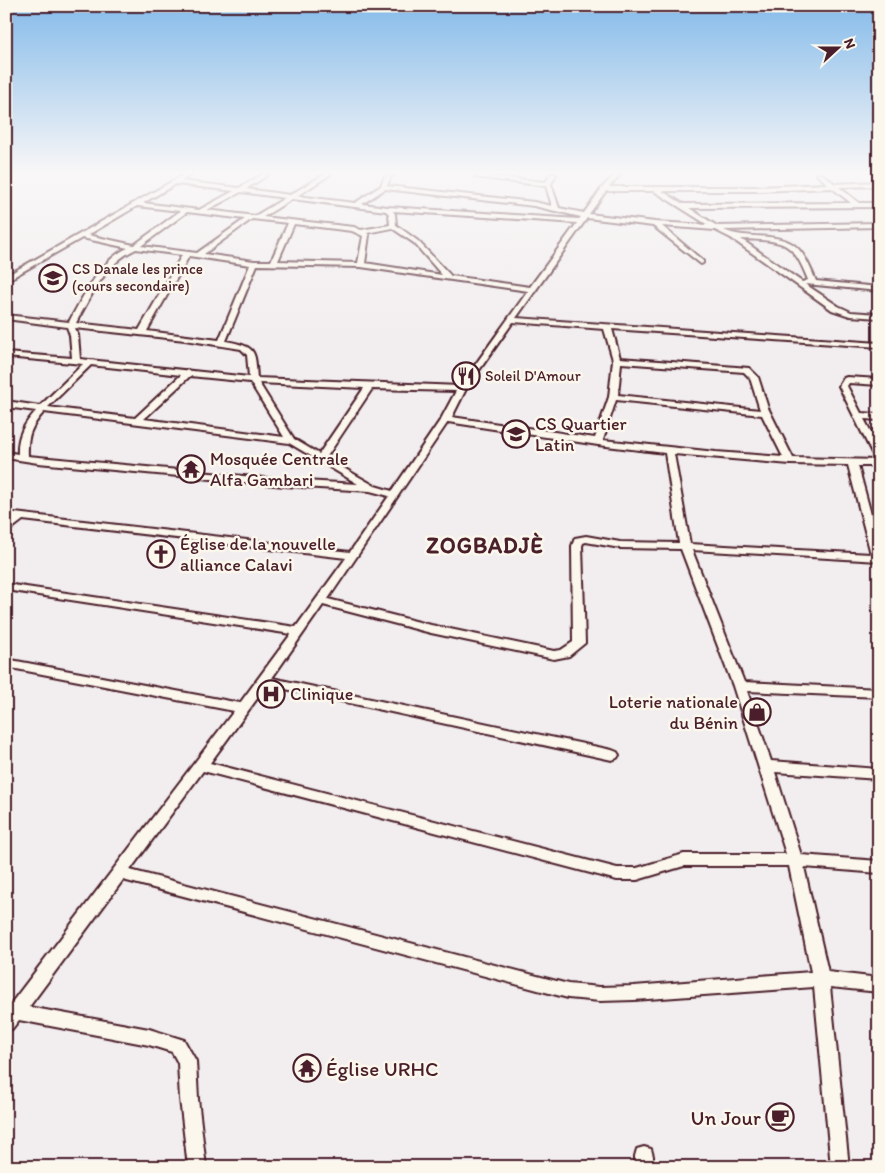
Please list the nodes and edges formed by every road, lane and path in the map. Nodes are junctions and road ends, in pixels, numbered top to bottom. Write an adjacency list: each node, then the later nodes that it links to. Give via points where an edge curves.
1 (94, 229): 12 (street)
2 (160, 229): 14 (street)
3 (237, 229): 16 (street)
4 (289, 229): 19 (street)
5 (352, 229): 11 (street)
6 (379, 229): 11 (street)
7 (397, 229): 21 (street, via 416,242)
8 (576, 229): 26 (street)
9 (661, 229): 17 (street)
10 (717, 229): 13 (street)
11 (362, 232): 20 (street, via 366,235)
12 (82, 236): 14 (street); 22 (street)
13 (733, 238): 23 (street); 24 (street, via 788,243 802,256)
14 (135, 247): 15 (street); 30 (street, via 123,252 94,283)
15 (187, 253): 16 (street); 32 (street)
16 (199, 255): 18 (street)
17 (701, 262)
18 (254, 263): 19 (street); 33 (street)
19 (273, 264): 20 (street)
20 (361, 265): 21 (street)
21 (449, 278): 26 (street)
22 (6, 279)
23 (796, 282): 24 (street); 27 (street, via 835,308 850,314)
24 (813, 283): 25 (street)
25 (879, 289)
26 (533, 290): 29 (street)
27 (879, 316)
28 (6, 317): 30 (street)
29 (512, 320): 31 (street); 43 (street)
30 (71, 326): 32 (street); 36 (street)
31 (606, 326): 34 (street); 37 (street)
32 (142, 332): 33 (street)
33 (222, 342): 40 (street, via 249,350)
34 (879, 345)
35 (6, 355): 36 (street)
36 (76, 360): 38 (street)
37 (617, 360): 44 (street); 47 (street, via 746,370 754,377)
38 (89, 363): 39 (street); 46 (street)
39 (188, 374): 40 (street); 51 (street)
40 (253, 380): 42 (street); 52 (street)
41 (879, 382): 48 (street, via 844,382)
42 (369, 387): 43 (street); 58 (street)
43 (462, 389): 50 (street)
44 (613, 397): 47 (street); 53 (street)
45 (6, 404): 46 (street)
46 (43, 408): 51 (street); 57 (street, via 24,436)
47 (766, 412): 59 (street)
48 (858, 416): 49 (street); 56 (street)
49 (879, 417)
50 (446, 419): 53 (street); 63 (street)
51 (137, 421): 52 (street)
52 (291, 441): 58 (street)
53 (598, 442): 54 (street)
54 (669, 451): 59 (street); 67 (street)
55 (6, 455): 57 (street)
56 (879, 457)
57 (23, 458): 62 (street)
58 (321, 458): 62 (street)
59 (790, 461): 60 (street)
60 (852, 463): 61 (street); 69 (street)
61 (879, 463)
62 (371, 488): 63 (street)
63 (394, 494): 68 (street)
64 (6, 515): 65 (street)
65 (22, 516): 66 (street); 68 (street)
66 (6, 530)
67 (684, 546): 69 (street); 71 (street, via 620,545 579,540 576,546 579,643 565,653 554,655); 75 (street)
68 (352, 556): 71 (street)
69 (878, 558)
70 (6, 587): 72 (street)
71 (320, 601): 72 (street)
72 (298, 631): 74 (street)
73 (6, 664): 77 (street)
74 (264, 680): 77 (street); 78 (street)
75 (739, 686): 76 (street); 80 (street)
76 (879, 693)
77 (242, 708): 79 (street)
78 (612, 755)
79 (200, 765): 82 (street, via 617,874 637,874 684,860); 84 (street)
80 (766, 766): 81 (street); 82 (street)
81 (879, 774)
82 (795, 860): 83 (street); 85 (street)
83 (879, 867)
84 (119, 873): 85 (street, via 568,991 634,993); 87 (street)
85 (821, 980): 86 (street); 89 (street)
86 (879, 985)
87 (11, 1018): 88 (street, via 149,1037 178,1046 187,1061)
88 (197, 1167)
89 (840, 1167)

